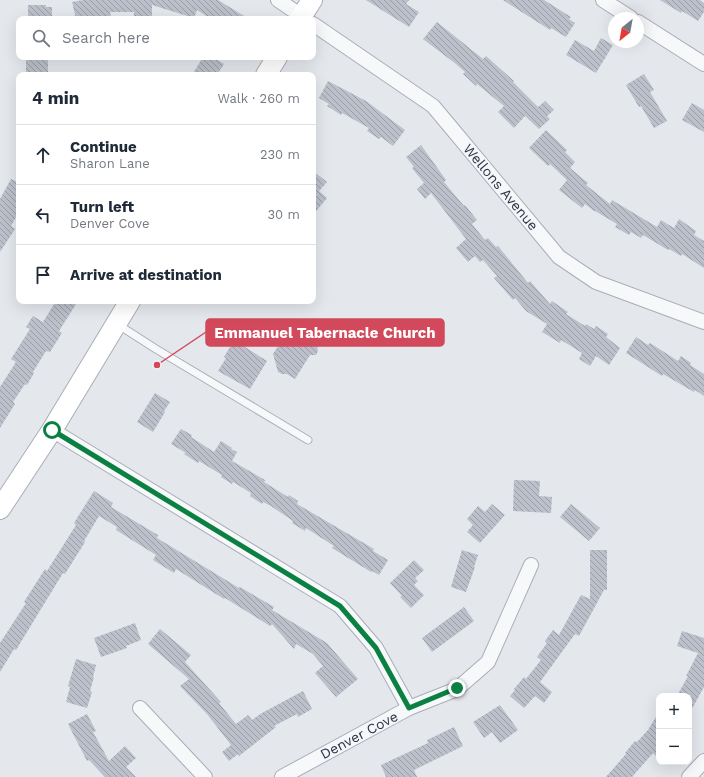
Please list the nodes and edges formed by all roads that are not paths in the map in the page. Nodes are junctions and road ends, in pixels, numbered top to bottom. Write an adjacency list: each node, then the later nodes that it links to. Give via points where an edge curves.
1 (278, 0): 4 (street, Wellons Avenue)
2 (603, 0): 3 (street)
3 (622, 12)
4 (307, 16)
5 (316, 22): 11 (street, Wellons Avenue, via 433,106 559,257 596,282)
6 (644, 26): 8 (street)
7 (275, 60): 9 (street)
8 (704, 64)
9 (268, 72)
10 (128, 304): 12 (street)
11 (704, 322)
12 (116, 323): 13 (street); 14 (lane)
13 (52, 430): 15 (street); 18 (street, via 340,606 376,648)
14 (308, 440)
15 (0, 509)
16 (531, 565): 18 (street, Denver Cove, via 488,662 457,688)
17 (140, 708): 20 (street)
18 (409, 708): 21 (street, Denver Cove)
19 (704, 761): 22 (street)
20 (205, 777)
21 (282, 777)
22 (689, 777)

